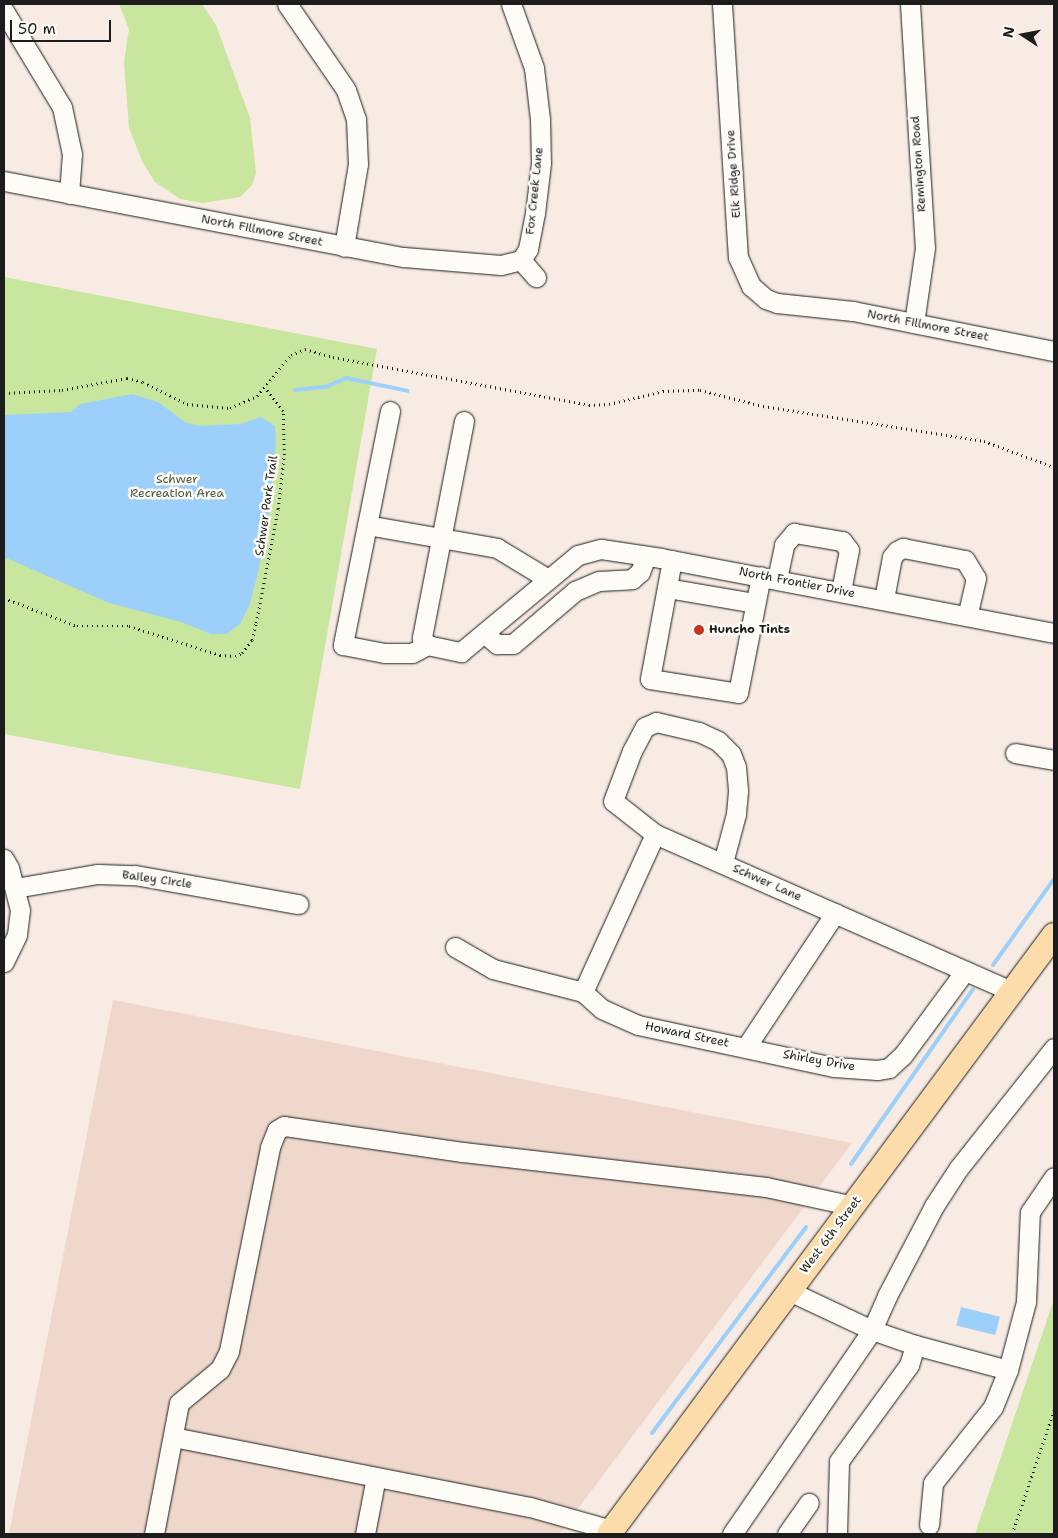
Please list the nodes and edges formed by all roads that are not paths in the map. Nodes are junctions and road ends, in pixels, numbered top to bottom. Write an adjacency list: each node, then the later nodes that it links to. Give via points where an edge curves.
1 (287, 4): 8 (street, via 346,90 356,119 358,164)
2 (510, 4): 9 (street, Fox Creek Lane, via 534,68 540,118 541,163 535,213 528,249)
3 (722, 4): 11 (street, Elk Ridge Drive, via 738,257 752,286 766,299)
4 (910, 4): 12 (street, Remington Road, via 926,248)
5 (4, 11): 7 (street, via 62,107 72,154)
6 (4, 181): 7 (street, North Fillmore Street)
7 (70, 194): 8 (street, North Fillmore Street)
8 (344, 247): 9 (street, North Fillmore Street, via 461,263 501,265)
9 (521, 260): 10 (street)
10 (536, 277)
11 (802, 305): 12 (street, North Fillmore Street)
12 (914, 323): 13 (street, North Fillmore Street)
13 (1054, 351)
14 (390, 410): 16 (street)
15 (464, 421): 17 (street)
16 (367, 525): 17 (street); 29 (street, via 343,645 384,653 412,653)
17 (441, 538): 21 (street, via 497,548); 29 (street, via 422,638)
18 (646, 556): 19 (street, North Frontier Drive); 21 (street, North Frontier Drive, via 601,549 578,555); 28 (street, via 640,572 632,579 599,581 575,590 513,644 497,644)
19 (672, 560): 20 (street, North Frontier Drive); 22 (street)
20 (769, 578): 23 (street, North Frontier Drive); 23 (street, via 784,544 794,533 842,540 849,550); 25 (street)
21 (548, 579): 28 (street, North Frontier Drive)
22 (667, 588): 25 (street); 25 (street, via 650,679 738,693)
23 (841, 591): 24 (street, North Frontier Drive)
24 (884, 599): 26 (street, North Frontier Drive); 26 (street, via 892,558 897,550 903,548 965,560 976,578)
25 (755, 603)
26 (967, 616): 27 (street, North Frontier Drive)
27 (1054, 633)
28 (486, 634): 29 (street, North Frontier Drive, via 461,652)
29 (427, 645)
30 (1015, 753): 31 (street)
31 (1054, 760)
32 (655, 834): 34 (street); 34 (street, Schwer Lane, via 613,801 645,727 656,722 699,732 718,741 731,754 738,792); 42 (street)
33 (4, 859): 35 (street)
34 (723, 863): 37 (street, Schwer Lane)
35 (16, 888): 36 (street, Bailey Circle, via 98,874 135,875); 40 (street, via 20,910 17,935)
36 (298, 904)
37 (835, 913): 41 (street, Schwer Lane); 44 (street, Howard Street)
38 (1054, 935): 43 (main road, West 6th Street)
39 (455, 947): 42 (street, Howard Street, via 492,969)
40 (4, 962)
41 (965, 971): 43 (street, Schwer Lane); 44 (street, Shirley Drive, via 903,1055 889,1068 834,1067)
42 (583, 992): 44 (street, Howard Street, via 602,1009 638,1025)
43 (1013, 992): 47 (main road, West 6th Street)
44 (746, 1047)
45 (1054, 1048): 49 (street, via 958,1169 934,1206)
46 (1054, 1178): 51 (street, via 1030,1212 1026,1302)
47 (854, 1206): 48 (main road, West 6th Street); 52 (street, via 766,1187 463,1152 284,1126 277,1130 270,1147 229,1351 220,1369 179,1403)
48 (788, 1291): 49 (street); 56 (main road, West 6th Street)
49 (872, 1330): 50 (street); 59 (street)
50 (915, 1346): 51 (street); 61 (street, via 909,1365 839,1461)
51 (1008, 1370): 55 (street, via 993,1407 933,1483)
52 (173, 1437): 53 (street); 57 (street)
53 (376, 1477): 56 (street, via 530,1507); 58 (street)
54 (809, 1503): 60 (street)
55 (929, 1525)
56 (610, 1532)
57 (154, 1534)
58 (365, 1534)
59 (732, 1534)
60 (787, 1534)
61 (837, 1534)

